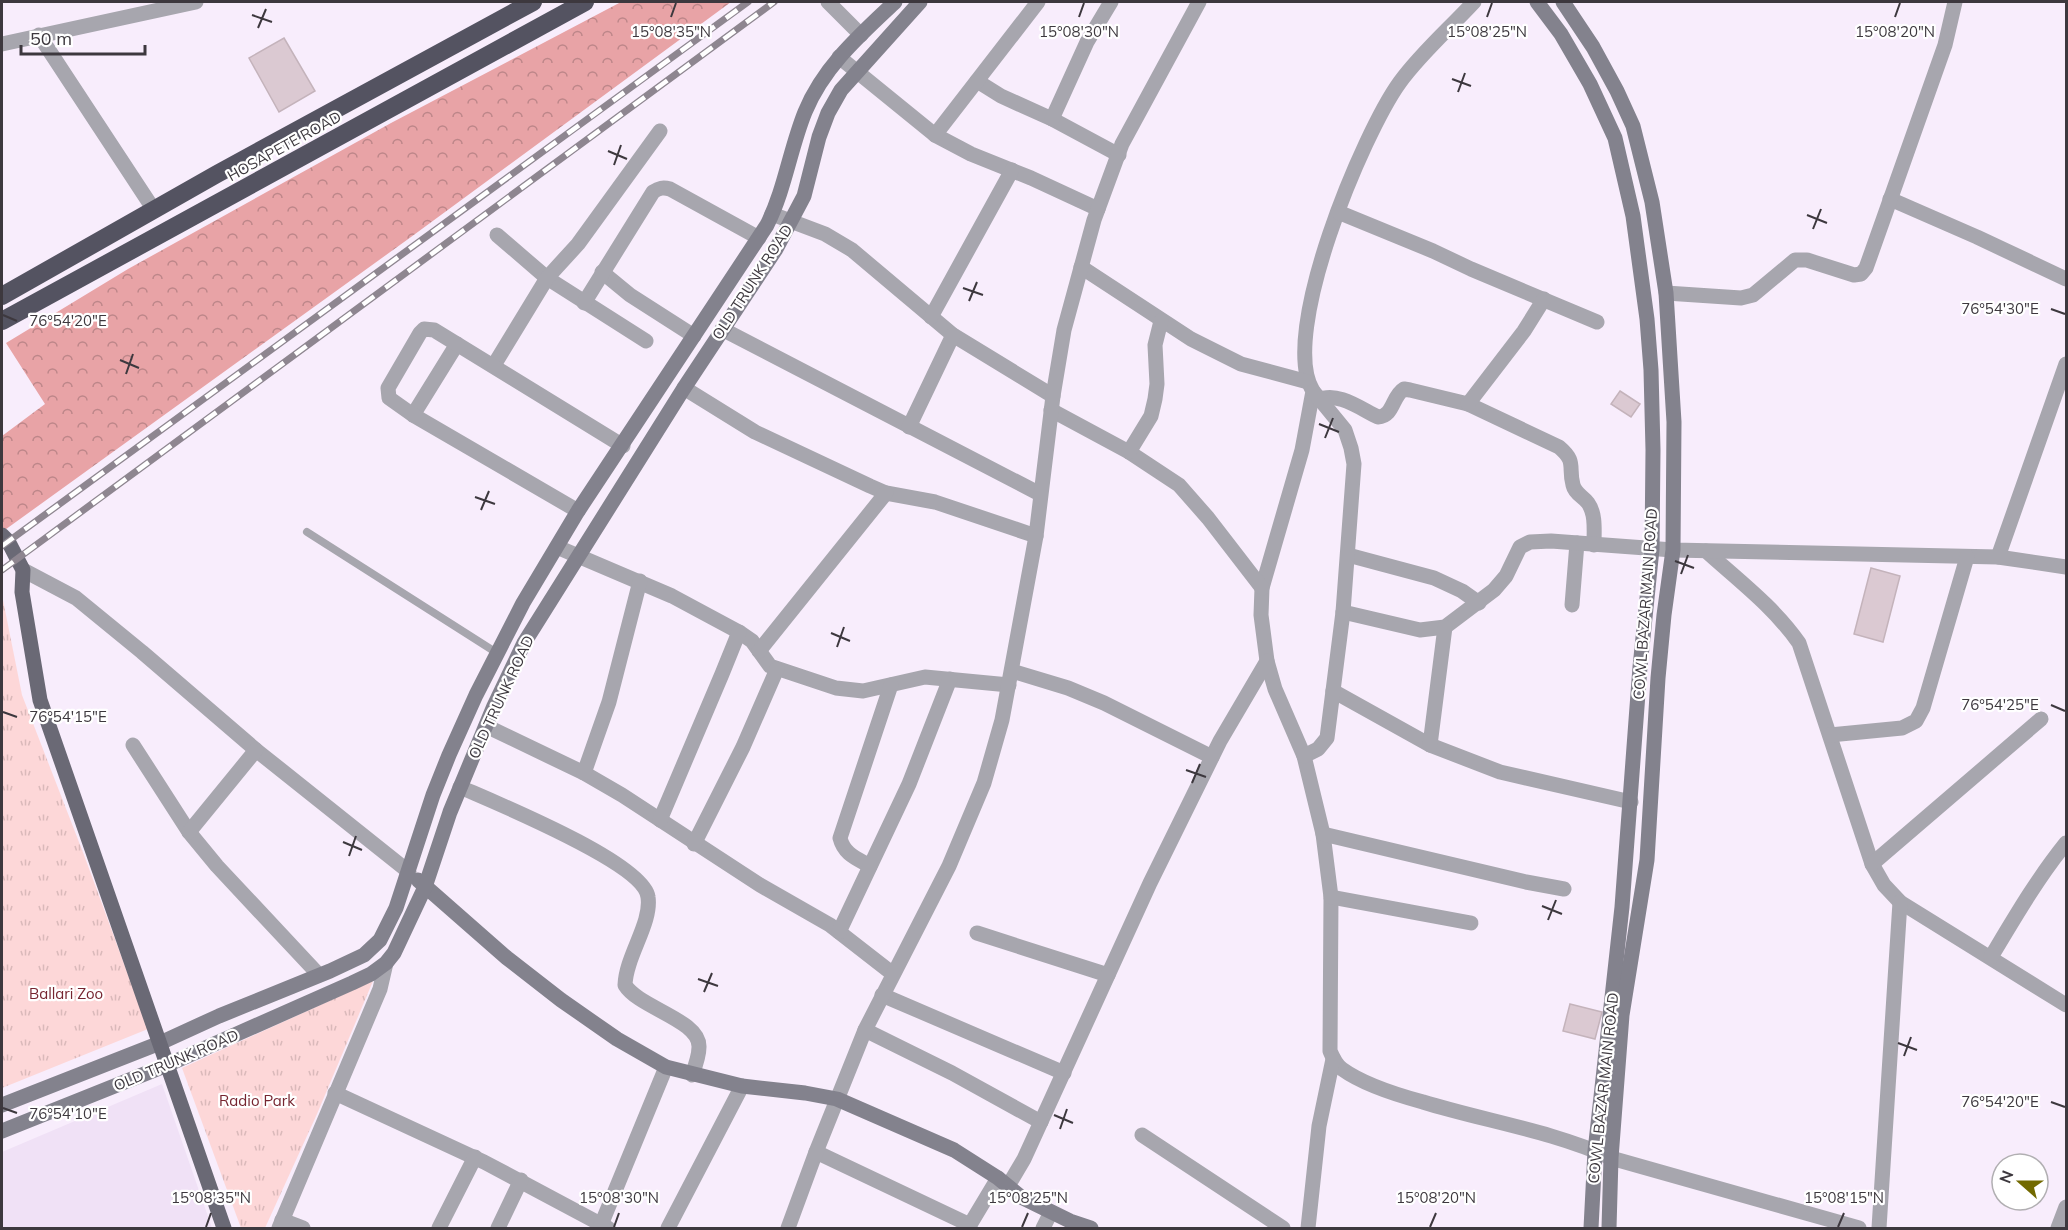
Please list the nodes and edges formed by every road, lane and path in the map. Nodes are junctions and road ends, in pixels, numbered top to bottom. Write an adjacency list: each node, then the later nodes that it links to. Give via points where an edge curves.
1 (196, 2): 14 (street)
2 (533, 2): 26 (highway, HOSAPETE ROAD)
3 (585, 2): 44 (highway, HOSAPETE ROAD)
4 (828, 2): 15 (street)
5 (895, 2): 15 (street)
6 (921, 2): 18 (street, OLD TRUNK ROAD)
7 (1038, 2): 19 (street)
8 (1111, 2): 20 (street, via 1087,42)
9 (1198, 2): 23 (street)
10 (1474, 2): 28 (street, via 1399,83 1370,135)
11 (1536, 2): 32 (street, COWL BAZAR MAIN ROAD, via 1561,34 1615,138)
12 (1563, 2): 31 (street, via 1593,47 1633,126)
13 (1955, 2): 25 (street, via 1945,45)
14 (39, 35): 16 (street); 26 (street)
15 (861, 35): 17 (street)
16 (2, 44)
17 (839, 57): 18 (street); 29 (street, OLD TRUNK ROAD, via 802,121)
18 (857, 70): 22 (street); 30 (street, OLD TRUNK ROAD, via 828,113 804,196)
19 (977, 81): 20 (street, via 1023,108); 22 (street)
20 (1052, 119): 23 (street)
21 (660, 131): 37 (street, via 578,244)
22 (935, 135): 24 (street)
23 (1119, 155): 27 (street)
24 (1012, 170): 27 (street); 43 (street)
25 (1890, 199): 38 (street); 39 (street, via 1861,274 1795,260 1753,296)
26 (154, 210): 40 (highway, HOSAPETE ROAD)
27 (1098, 210): 35 (street)
28 (1338, 212): 41 (street); 55 (street, via 1313,286 1304,354)
29 (772, 214): 30 (street); 34 (street, OLD TRUNK ROAD)
30 (792, 222): 43 (street, via 825,234 852,250); 47 (street, OLD TRUNK ROAD)
31 (1655, 225): 32 (street); 39 (street)
32 (1634, 227): 71 (street, COWL BAZAR MAIN ROAD, via 1651,369)
33 (497, 235): 37 (street)
34 (759, 238): 36 (street, via 663,187 653,192); 49 (street, OLD TRUNK ROAD)
35 (1081, 267): 45 (street); 56 (street, via 1064,330)
36 (602, 272): 42 (street); 49 (street)
37 (547, 278): 42 (street); 53 (street)
38 (2067, 279)
39 (1666, 293): 72 (street, via 1674,422)
40 (2, 296)
41 (1544, 298): 46 (street); 57 (street)
42 (584, 303): 50 (street)
43 (931, 317): 48 (street)
44 (2, 321)
45 (1161, 321): 55 (street, via 1241,364); 61 (street, via 1155,345 1157,384 1151,416)
46 (1597, 322)
47 (722, 329): 54 (street, OLD TRUNK ROAD); 59 (street)
48 (953, 335): 56 (street); 59 (street)
49 (694, 336): 60 (street, OLD TRUNK ROAD)
50 (646, 341)
51 (457, 344): 53 (street); 58 (street); 58 (street, via 434,330 420,333 387,393)
52 (2067, 364): 77 (street)
53 (494, 365): 60 (street)
54 (684, 388): 62 (street, via 755,432); 75 (street, OLD TRUNK ROAD)
55 (1313, 391): 57 (street, via 1378,417 1389,412 1404,389); 74 (street, via 1345,430 1351,448 1354,464); 81 (street, via 1302,450)
56 (1052, 403): 61 (street); 63 (street)
57 (1468, 404): 69 (street, via 1567,454 1572,462 1575,492 1593,512)
58 (413, 415): 64 (street)
59 (909, 427): 63 (street)
60 (623, 446): 64 (street, OLD TRUNK ROAD)
61 (1129, 452): 81 (street, via 1179,485)
62 (886, 493): 67 (street, via 935,502); 87 (street)
63 (1040, 494): 67 (street)
64 (578, 512): 70 (street, OLD TRUNK ROAD)
65 (307, 532): 88 (lane)
66 (2, 535): 79 (main road)
67 (1036, 536): 91 (street)
68 (1577, 543): 69 (street); 82 (street, via 1530,542 1520,547 1506,576); 83 (street)
69 (1594, 545): 71 (street)
70 (557, 547): 75 (street); 88 (street, OLD TRUNK ROAD)
71 (1652, 549): 72 (street); 106 (street, COWL BAZAR MAIN ROAD)
72 (1673, 550): 73 (street); 105 (street, via 1659,667)
73 (1706, 551): 76 (street); 97 (street, via 1767,606 1799,643)
74 (1348, 555): 82 (street, via 1434,578); 84 (street)
75 (579, 556): 80 (street); 96 (street, OLD TRUNK ROAD, via 524,643)
76 (1967, 557): 77 (street); 97 (street, via 1916,721 1902,728)
77 (1998, 557): 78 (street)
78 (2067, 567)
79 (23, 570): 100 (street, via 76,598); 130 (main road, via 27,635 40,700)
80 (640, 581): 86 (street); 103 (street, via 609,702)
81 (1262, 588): 89 (street)
82 (1479, 603): 85 (street)
83 (1572, 605)
84 (1343, 612): 85 (street, via 1420,630); 94 (street)
85 (1445, 627): 99 (street)
86 (739, 632): 87 (street); 107 (street)
87 (759, 651): 90 (street)
88 (497, 653): 114 (street, OLD TRUNK ROAD, via 449,755)
89 (1267, 661): 101 (street); 102 (street)
90 (777, 669): 93 (street, via 836,688 863,691); 111 (street)
91 (1010, 678): 92 (street); 102 (street, via 1068,688); 124 (street, via 984,783 949,866)
92 (950, 679): 93 (street, via 925,677); 113 (street, via 909,784)
93 (891, 685): 113 (street, via 840,838 847,853)
94 (1333, 691): 99 (street); 101 (street, via 1327,738 1318,749)
95 (2041, 719): 112 (street)
96 (486, 726): 103 (street); 104 (street, OLD TRUNK ROAD)
97 (1830, 735): 112 (street)
98 (133, 745): 108 (street)
99 (1430, 745): 106 (street, via 1500,772)
100 (256, 750): 108 (street); 114 (street)
101 (1304, 756): 109 (street)
102 (1212, 757): 126 (street)
103 (584, 773): 107 (street)
104 (460, 787): 115 (street, OLD TRUNK ROAD); 135 (street, via 577,841 626,869 642,883 648,894 649,910 625,985 635,996 698,1038)
105 (1652, 796): 106 (street); 146 (street, via 1647,860 1622,1015)
106 (1631, 799): 143 (street, COWL BAZAR MAIN ROAD)
107 (660, 820): 111 (street)
108 (189, 832): 125 (street)
109 (1323, 834): 116 (street); 117 (street)
110 (2067, 843): 122 (street, via 2044,870)
111 (694, 844): 120 (street)
112 (1872, 864): 118 (street)
113 (870, 866): 120 (street)
114 (409, 872): 115 (street); 125 (street, OLD TRUNK ROAD, via 381,940 364,955)
115 (425, 887): 123 (street, OLD TRUNK ROAD); 133 (street, via 561,1000)
116 (1564, 889)
117 (1331, 897): 119 (street); 131 (street, via 1329,1038)
118 (1900, 902): 122 (street); 167 (street)
119 (1471, 923)
120 (839, 932): 124 (street)
121 (977, 933): 126 (street)
122 (1991, 957): 128 (street)
123 (386, 963): 132 (street, OLD TRUNK ROAD, via 352,983); 137 (street, via 380,989)
124 (893, 974): 127 (street)
125 (319, 975): 130 (street, OLD TRUNK ROAD)
126 (1108, 975): 134 (street)
127 (882, 994): 129 (street); 134 (street)
128 (2067, 1005)
129 (865, 1030): 138 (street); 140 (street)
130 (160, 1043): 132 (main road); 139 (street, OLD TRUNK ROAD)
131 (1333, 1059): 143 (street, via 1342,1069 1392,1093); 163 (street, via 1319,1126)
132 (167, 1065): 141 (street, OLD TRUNK ROAD); 154 (main road)
133 (666, 1067): 135 (street); 152 (street)
134 (1064, 1073): 140 (street)
135 (692, 1075): 136 (street)
136 (742, 1086): 138 (street); 158 (street)
137 (335, 1093): 145 (street); 151 (street)
138 (837, 1100): 144 (street); 148 (street, via 954,1150)
139 (2, 1105)
140 (1041, 1122): 148 (street, via 1024,1159)
141 (2, 1131)
142 (1142, 1135): 162 (street)
143 (1595, 1151): 146 (street); 164 (street, COWL BAZAR MAIN ROAD)
144 (816, 1152): 153 (street); 159 (street)
145 (475, 1157): 147 (street); 156 (street)
146 (1611, 1158): 165 (street); 166 (street)
147 (521, 1180): 152 (street); 157 (street)
148 (1003, 1182): 150 (street, via 1021,1197); 153 (street)
149 (2067, 1207): 168 (street)
150 (1051, 1212): 160 (street); 161 (street)
151 (280, 1224): 155 (street)
152 (596, 1225)
153 (969, 1227)
154 (224, 1228)
155 (303, 1228)
156 (439, 1228)
157 (498, 1228)
158 (668, 1228)
159 (788, 1228)
160 (1043, 1228)
161 (1091, 1228)
162 (1283, 1228)
163 (1308, 1228)
164 (1591, 1228)
165 (1609, 1228)
166 (1859, 1228)
167 (1879, 1228)
168 (2058, 1228)

